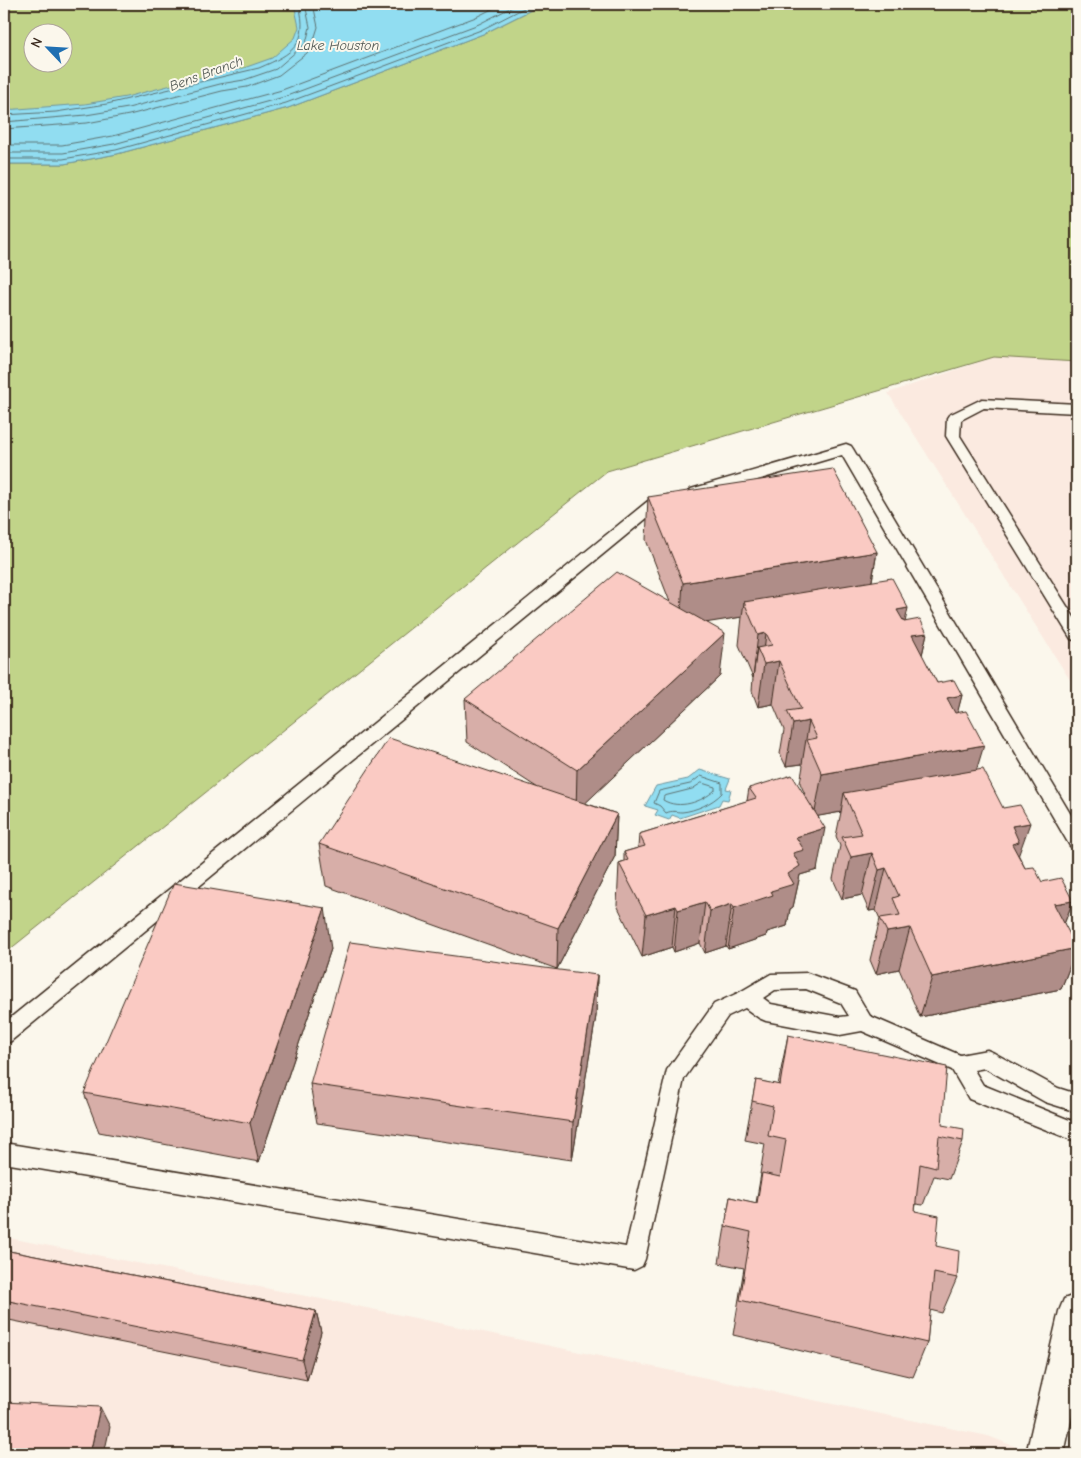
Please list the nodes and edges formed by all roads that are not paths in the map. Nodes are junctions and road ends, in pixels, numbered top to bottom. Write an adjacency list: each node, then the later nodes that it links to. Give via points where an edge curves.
1 (1077, 408): 2 (lane, via 982,403 954,418 953,436)
2 (1077, 635)
3 (1077, 841): 6 (lane, via 846,449 653,505)
4 (747, 998): 5 (lane, via 766,1012 840,1026); 5 (lane, via 771,982 807,981 848,997); 10 (lane, via 720,1010 674,1076 634,1259)
5 (863, 1022): 7 (lane)
6 (4, 1035)
7 (959, 1064): 8 (lane, via 987,1059 1052,1094); 9 (lane, via 976,1092)
8 (1077, 1102)
9 (1077, 1133)
10 (4, 1153)
11 (1077, 1310): 12 (street)
12 (1045, 1454)

